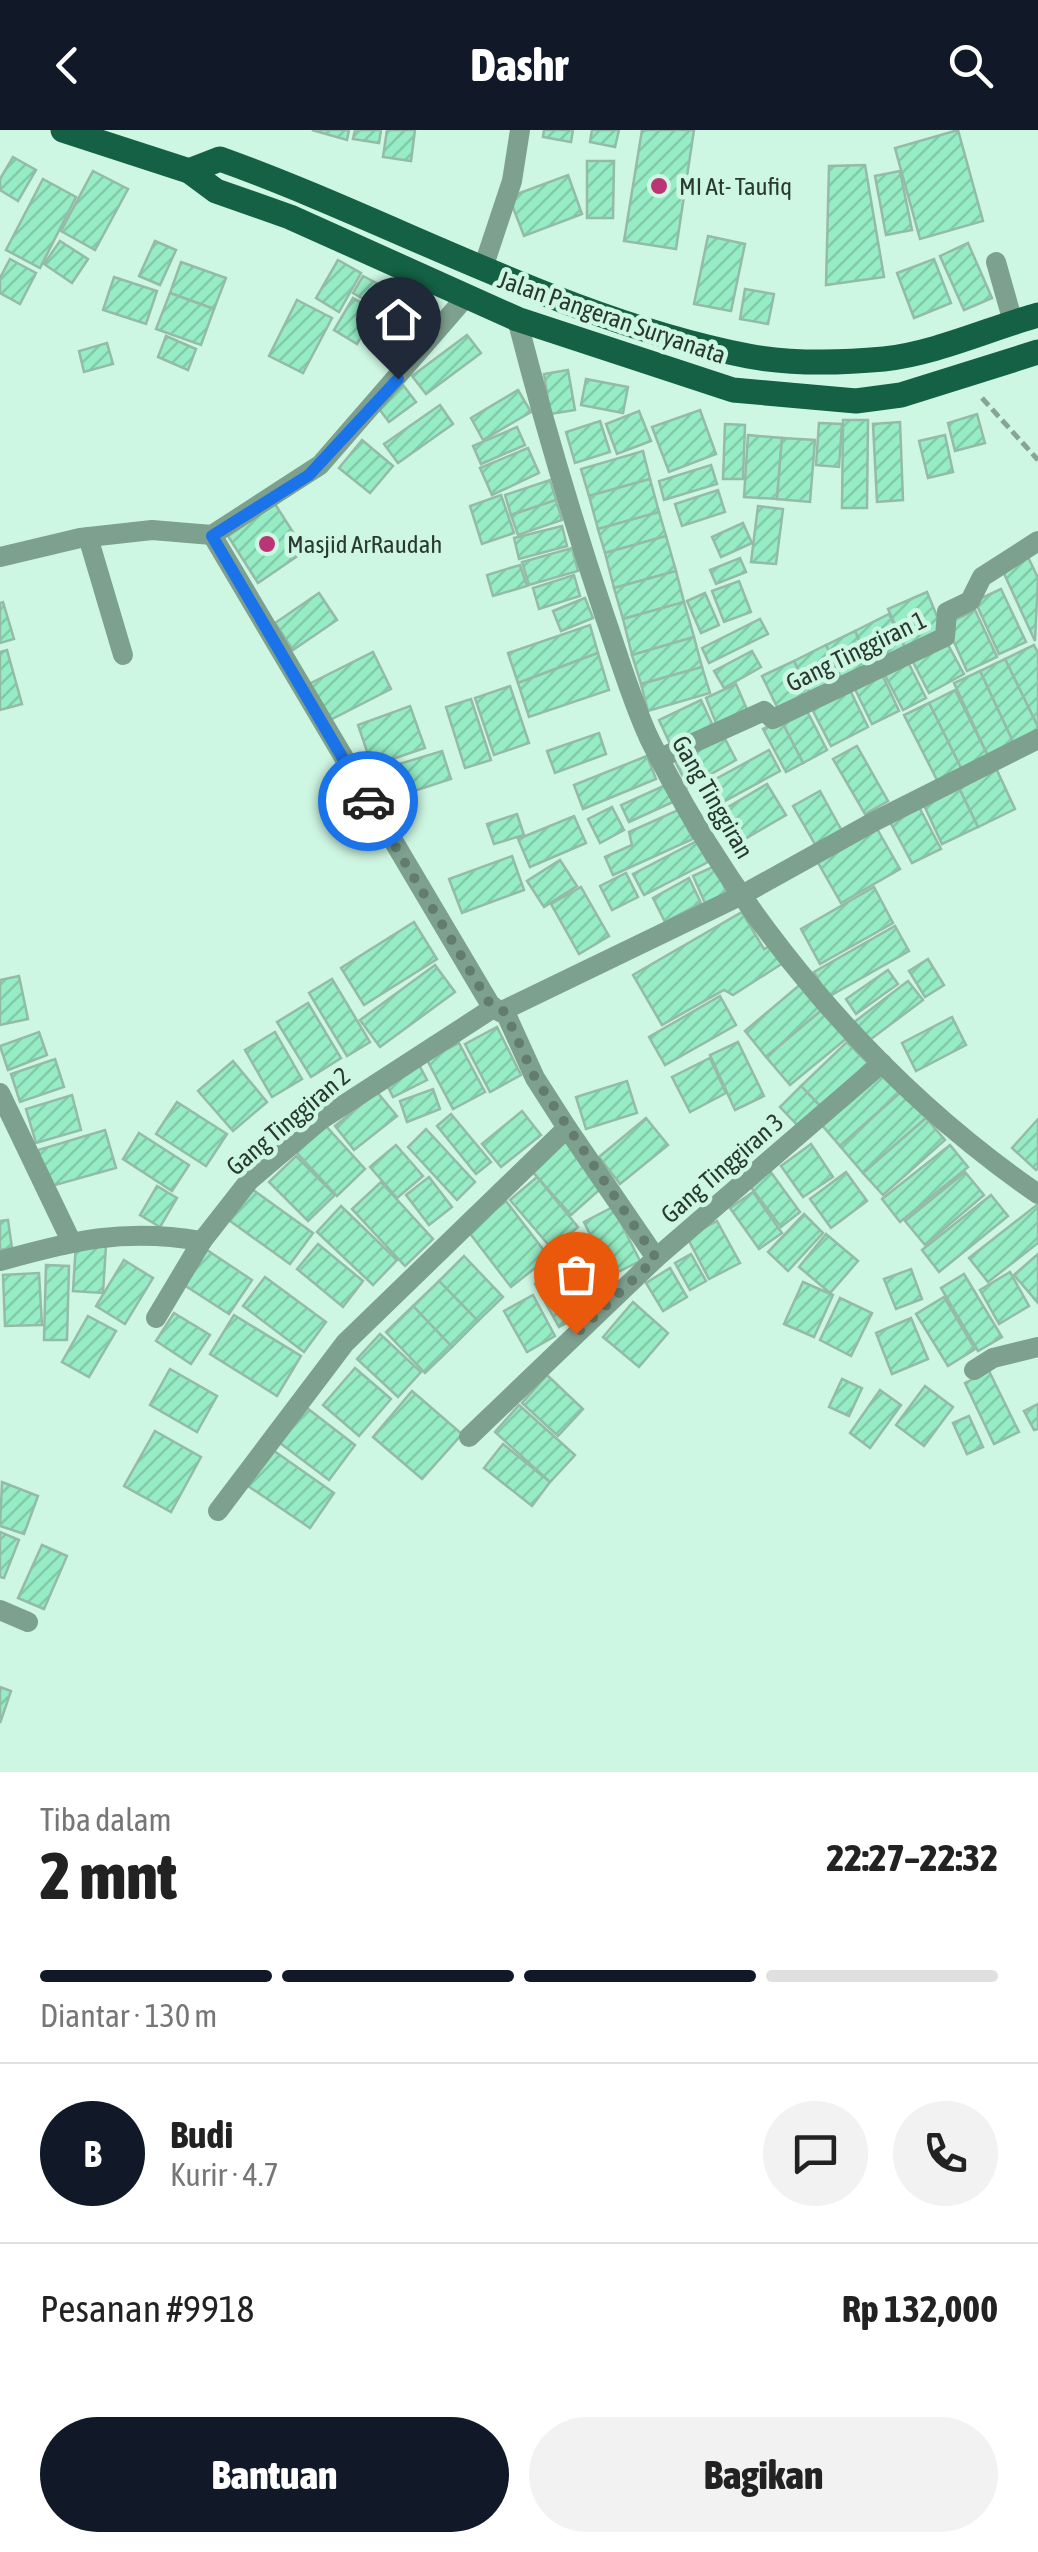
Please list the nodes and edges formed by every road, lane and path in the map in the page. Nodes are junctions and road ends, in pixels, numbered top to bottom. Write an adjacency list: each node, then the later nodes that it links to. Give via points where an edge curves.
1 (64, 130): 3 (main road, Jalan Pangeran Suryanata)
2 (520, 130): 6 (street, via 512,181)
3 (107, 137): 4 (main road, Jalan Pangeran Suryanata)
4 (189, 171): 6 (main road, Jalan Pangeran Suryanata, via 220,159); 8 (main road, Jalan Pangeran Suryanata, via 216,191)
5 (996, 262): 11 (street)
6 (484, 266): 7 (main road, Jalan Pangeran Suryanata)
7 (527, 284): 10 (main road); 11 (main road, Jalan Pangeran Suryanata, via 731,351 807,361 888,358)
8 (465, 298): 10 (main road, Jalan Pangeran Suryanata); 15 (street, via 320,465)
9 (1038, 314): 11 (main road, Jalan Pangeran Suryanata)
10 (517, 319): 13 (main road, Jalan Pangeran Suryanata, via 683,376 801,399 886,397); 21 (street, Gang Tinggiran, via 580,542)
11 (1013, 322)
12 (1038, 352): 13 (main road, Jalan Pangeran Suryanata)
13 (967, 374): 14 (path)
14 (1038, 460)
15 (212, 536): 16 (street, via 152,530); 23 (street)
16 (88, 537): 18 (street); 19 (street)
17 (1038, 542): 21 (street, Gang Tinggiran 1, via 982,577 970,602 948,612 946,637 772,719 764,711)
18 (0, 557)
19 (123, 655)
20 (1038, 740): 22 (street, Gang Tinggiran 2)
21 (660, 758): 22 (street, Gang Tinggiran)
22 (742, 895): 23 (street, Gang Tinggiran 2); 24 (street, Gang Tinggiran)
23 (498, 1010): 26 (street); 29 (street, Gang Tinggiran 2, via 322,1119 249,1181)
24 (882, 1063): 27 (street, Gang Tinggiran, via 984,1156); 30 (street, Gang Tinggiran 3)
25 (0, 1093): 28 (street)
26 (567, 1128): 30 (street); 36 (street, via 345,1343)
27 (1038, 1194)
28 (71, 1241): 29 (street, via 151,1233); 31 (street)
29 (202, 1241): 32 (street, Gang Tinggiran 2)
30 (656, 1258): 35 (street, Gang Tinggiran 3)
31 (0, 1261)
32 (156, 1318)
33 (1038, 1347): 34 (street)
34 (974, 1370)
35 (469, 1437)
36 (218, 1511)
37 (0, 1610): 38 (street)
38 (28, 1622)

